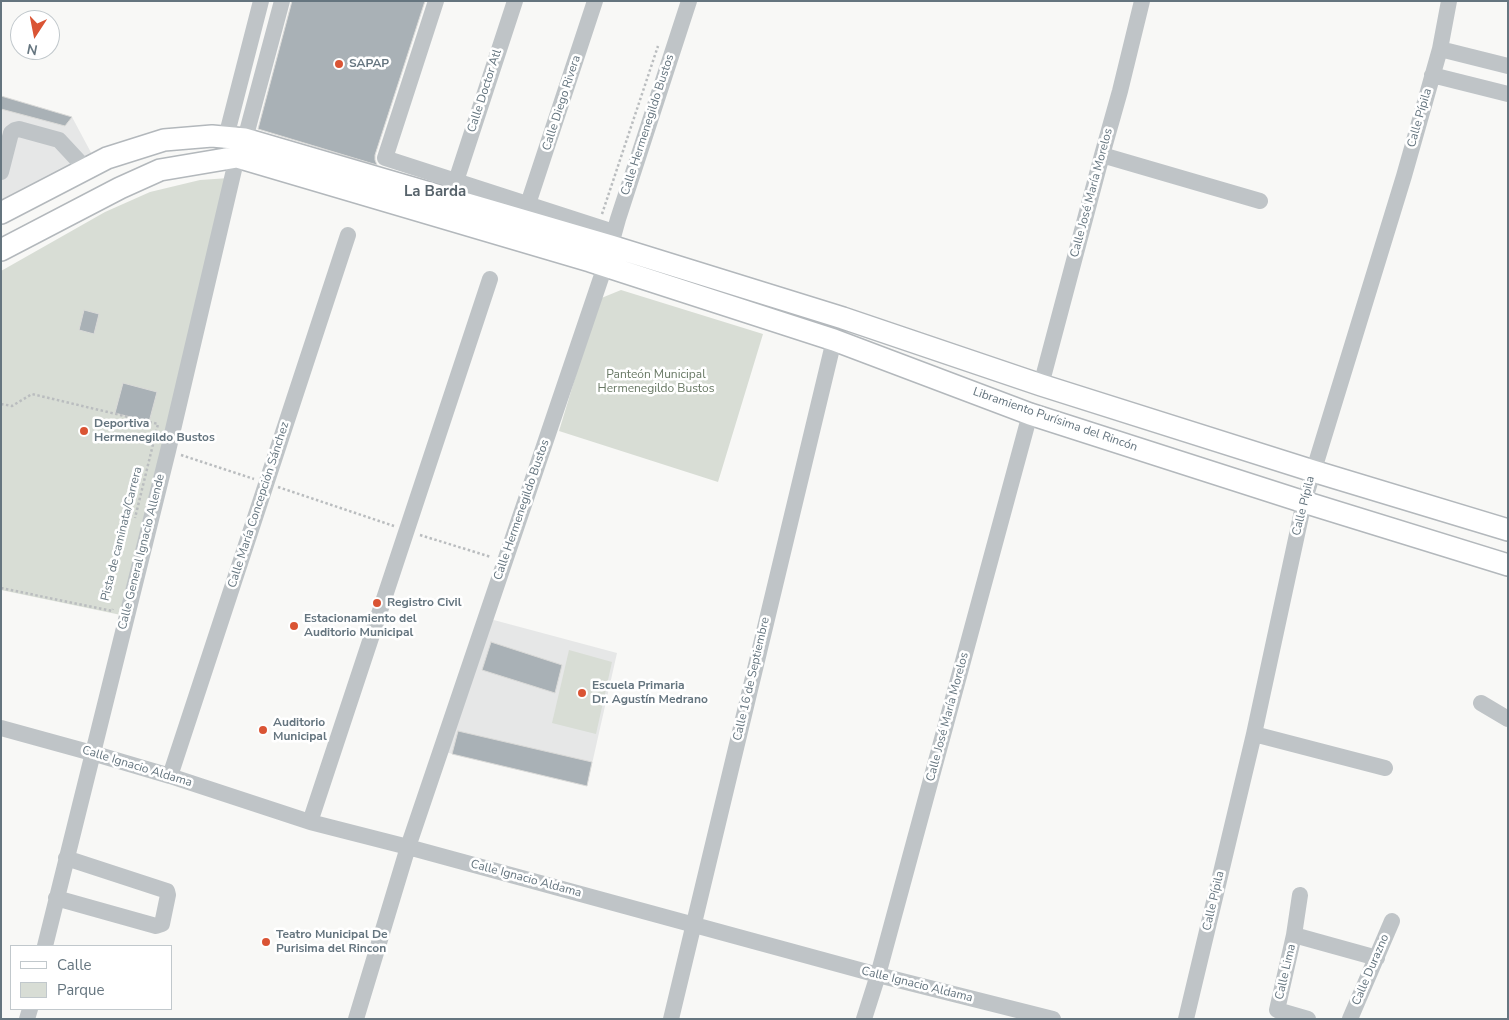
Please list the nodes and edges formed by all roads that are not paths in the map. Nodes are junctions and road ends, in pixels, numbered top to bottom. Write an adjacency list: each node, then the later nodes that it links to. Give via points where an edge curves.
1 (261, 1): 13 (street)
2 (282, 1): 13 (street)
3 (436, 1): 17 (street, via 385,158)
4 (514, 1): 17 (street, Calle Doctor Atl)
5 (595, 1): 19 (street, Calle Diego Rivera)
6 (689, 1): 22 (street, Calle Hermenegildo Bustos)
7 (1142, 1): 14 (street, Calle José María Morelos)
8 (1449, 1): 9 (street, Calle Pípila)
9 (1440, 50): 10 (street); 11 (street, Calle Pípila)
10 (1508, 66)
11 (1432, 75): 12 (street); 28 (street, Calle Pípila)
12 (1508, 94)
13 (236, 145): 15 (main road, via 212,136 164,140 107,158); 22 (main road); 23 (main road, via 160,170); 36 (street, Calle General Ignacio Allende, via 168,451)
14 (1102, 155): 18 (street); 26 (street, Calle José María Morelos)
15 (86, 169): 16 (street, via 59,140 19,128 11,133); 20 (main road)
16 (1, 172)
17 (456, 181): 19 (street)
18 (1260, 202)
19 (528, 204): 22 (street, via 598,227)
20 (1, 213)
21 (348, 235): 38 (street, Calle María Concepción Sánchez)
22 (610, 248): 25 (main road, Libramiento Purísima del Rincón); 26 (main road, via 843,318); 40 (street, Calle Hermenegildo Bustos)
23 (1, 250)
24 (490, 279): 39 (street)
25 (834, 340): 27 (main road, Libramiento Purísima del Rincón); 45 (street, Calle 16 de Septiembre)
26 (1041, 385): 28 (main road)
27 (1030, 414): 29 (main road, Libramiento Purísima del Rincón); 49 (street, Calle José María Morelos)
28 (1314, 471): 29 (street, Calle Pípila); 30 (main road)
29 (1304, 502): 31 (main road, Libramiento Purísima del Rincón); 35 (street, Calle Pípila)
30 (1508, 530)
31 (1508, 565)
32 (1481, 702): 33 (street)
33 (1508, 719)
34 (1, 728): 36 (street, Calle Ignacio Aldama)
35 (1254, 734): 37 (street); 54 (street, Calle Pípila)
36 (92, 753): 38 (street, Calle Ignacio Aldama); 41 (street, Calle General Ignacio Allende)
37 (1385, 768)
38 (170, 776): 39 (street, Calle Ignacio Aldama)
39 (310, 822): 40 (street, Calle Ignacio Aldama)
40 (408, 847): 45 (street, Calle Ignacio Aldama); 50 (street, Calle Hermenegildo Bustos)
41 (66, 858): 43 (street, Calle General Ignacio Allende); 43 (street, via 167,891 162,924 156,926)
42 (1300, 895): 46 (street, Calle Lima)
43 (56, 898): 47 (street, Calle General Ignacio Allende)
44 (1392, 922): 48 (street, Calle Durazno)
45 (694, 925): 49 (street, Calle Ignacio Aldama); 51 (street, Calle 16 de Septiembre)
46 (1294, 935): 48 (street); 55 (street, Calle Lima, via 1277,1010)
47 (45, 945)
48 (1376, 958): 56 (street, Calle Durazno)
49 (878, 975): 52 (street, Calle José María Morelos); 53 (street, Calle Ignacio Aldama)
50 (356, 1019)
51 (671, 1019)
52 (864, 1019)
53 (1053, 1019)
54 (1186, 1019)
55 (1308, 1019)
56 (1350, 1019)

